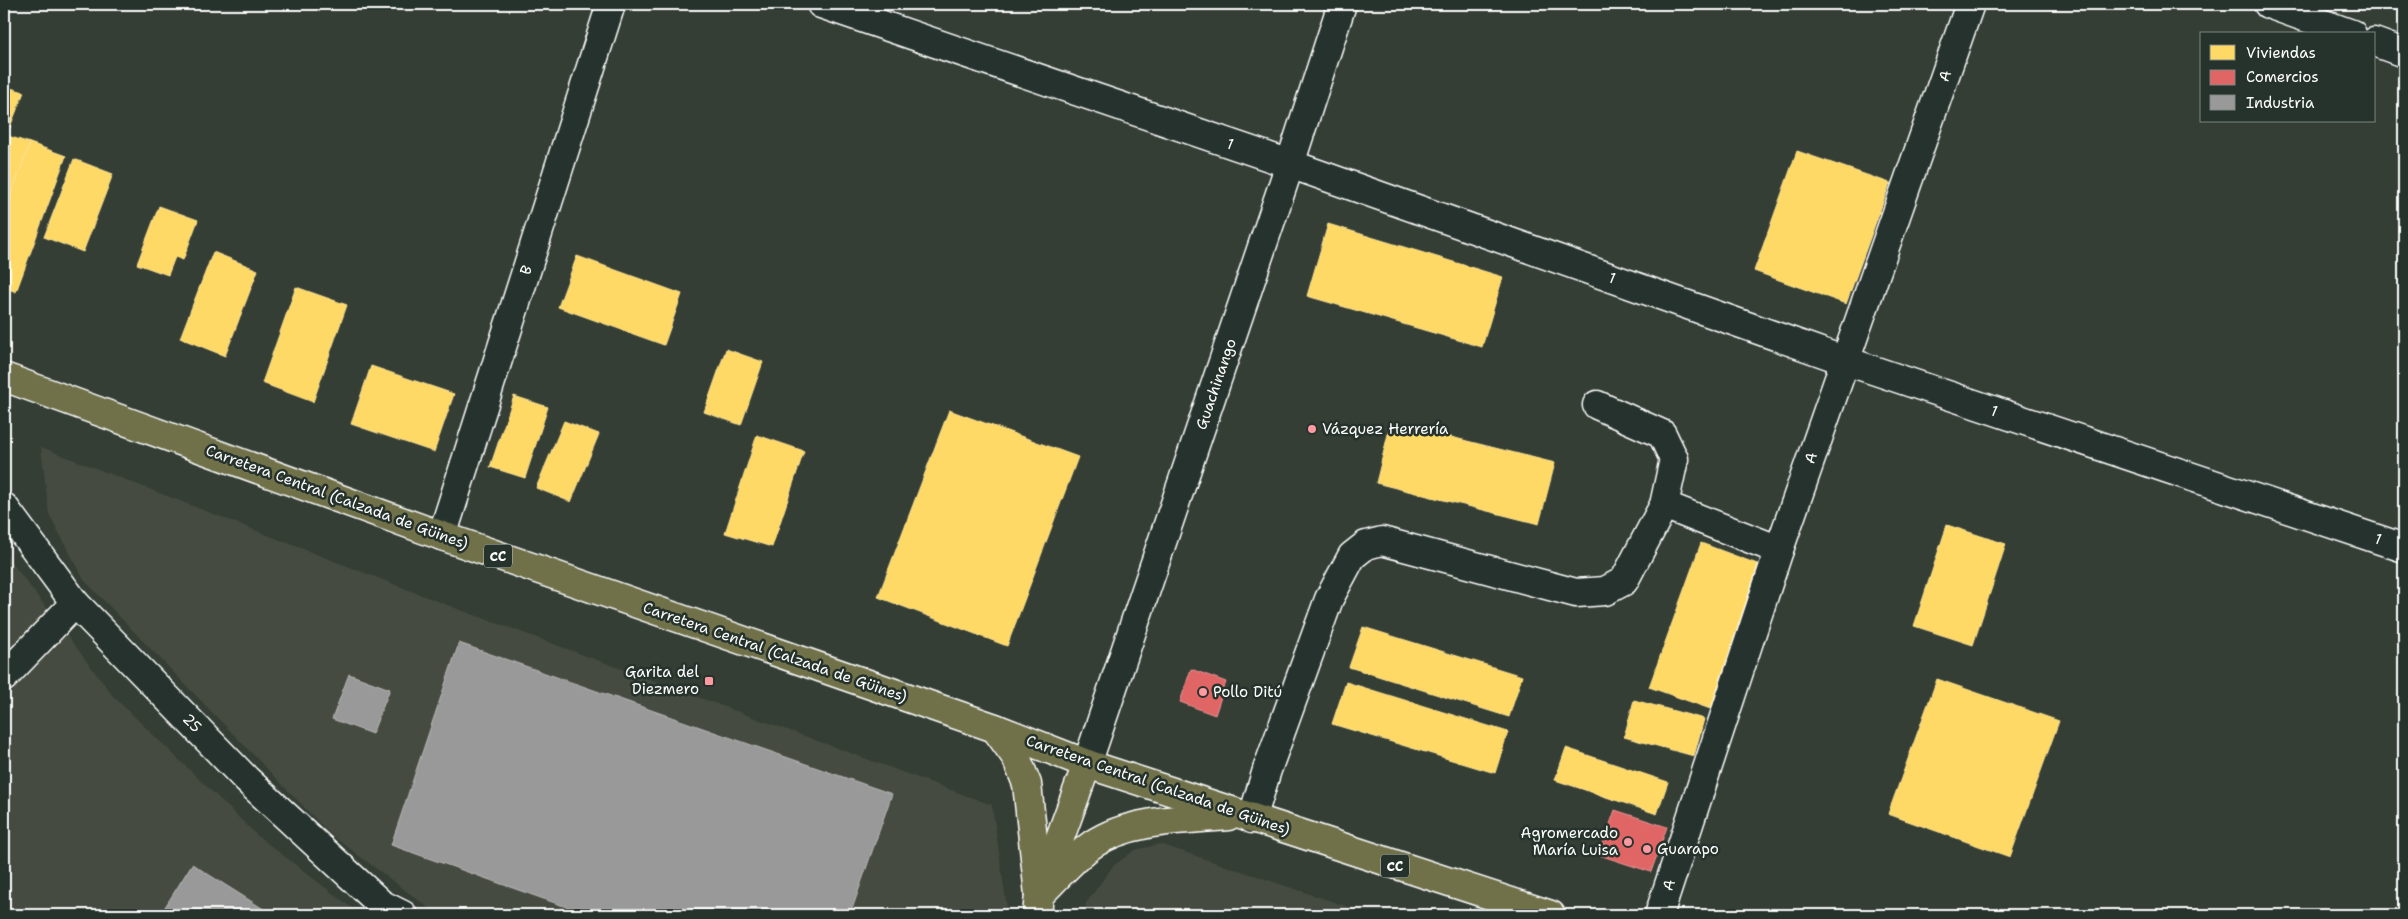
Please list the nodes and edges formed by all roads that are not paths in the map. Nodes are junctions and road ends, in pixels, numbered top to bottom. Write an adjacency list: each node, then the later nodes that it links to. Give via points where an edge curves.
1 (611, 4): 15 (street, B)
2 (820, 4): 9 (street, 1)
3 (1342, 4): 9 (street, Guachinango)
4 (1970, 4): 10 (street, A)
5 (2268, 4): 6 (street)
6 (2346, 32)
7 (2376, 43): 8 (street)
8 (2404, 52)
9 (1290, 164): 10 (street, 1); 21 (street, Guachinango)
10 (1846, 361): 16 (street, 1); 17 (street, A)
11 (4, 377): 15 (main road, Carretera Central (Calzada de Güines) / CC)
12 (1597, 405): 13 (street, via 1662,434 1674,460)
13 (1664, 505): 17 (street); 22 (street, via 1624,581 1604,591 1576,593 1382,541 1366,545 1352,556 1329,599 1267,770)
14 (4, 507): 18 (street, 25)
15 (442, 536): 20 (main road, Carretera Central (Calzada de Güines) / CC)
16 (2404, 548)
17 (1779, 550): 26 (street, A)
18 (75, 602): 19 (street); 24 (street, 25, via 247,780 381,904)
19 (4, 677)
20 (995, 728): 21 (main road, Carretera Central (Calzada de Güines) / CC); 23 (main road, via 1016,757 1027,784)
21 (1087, 764): 22 (main road, Carretera Central (Calzada de Güines) / CC); 23 (main road)
22 (1246, 817): 23 (main road, via 1144,823 1130,828 1093,844); 25 (main road, Carretera Central (Calzada de Güines) / CC)
23 (1038, 905)
24 (403, 915)
25 (1551, 915)
26 (1659, 915)

